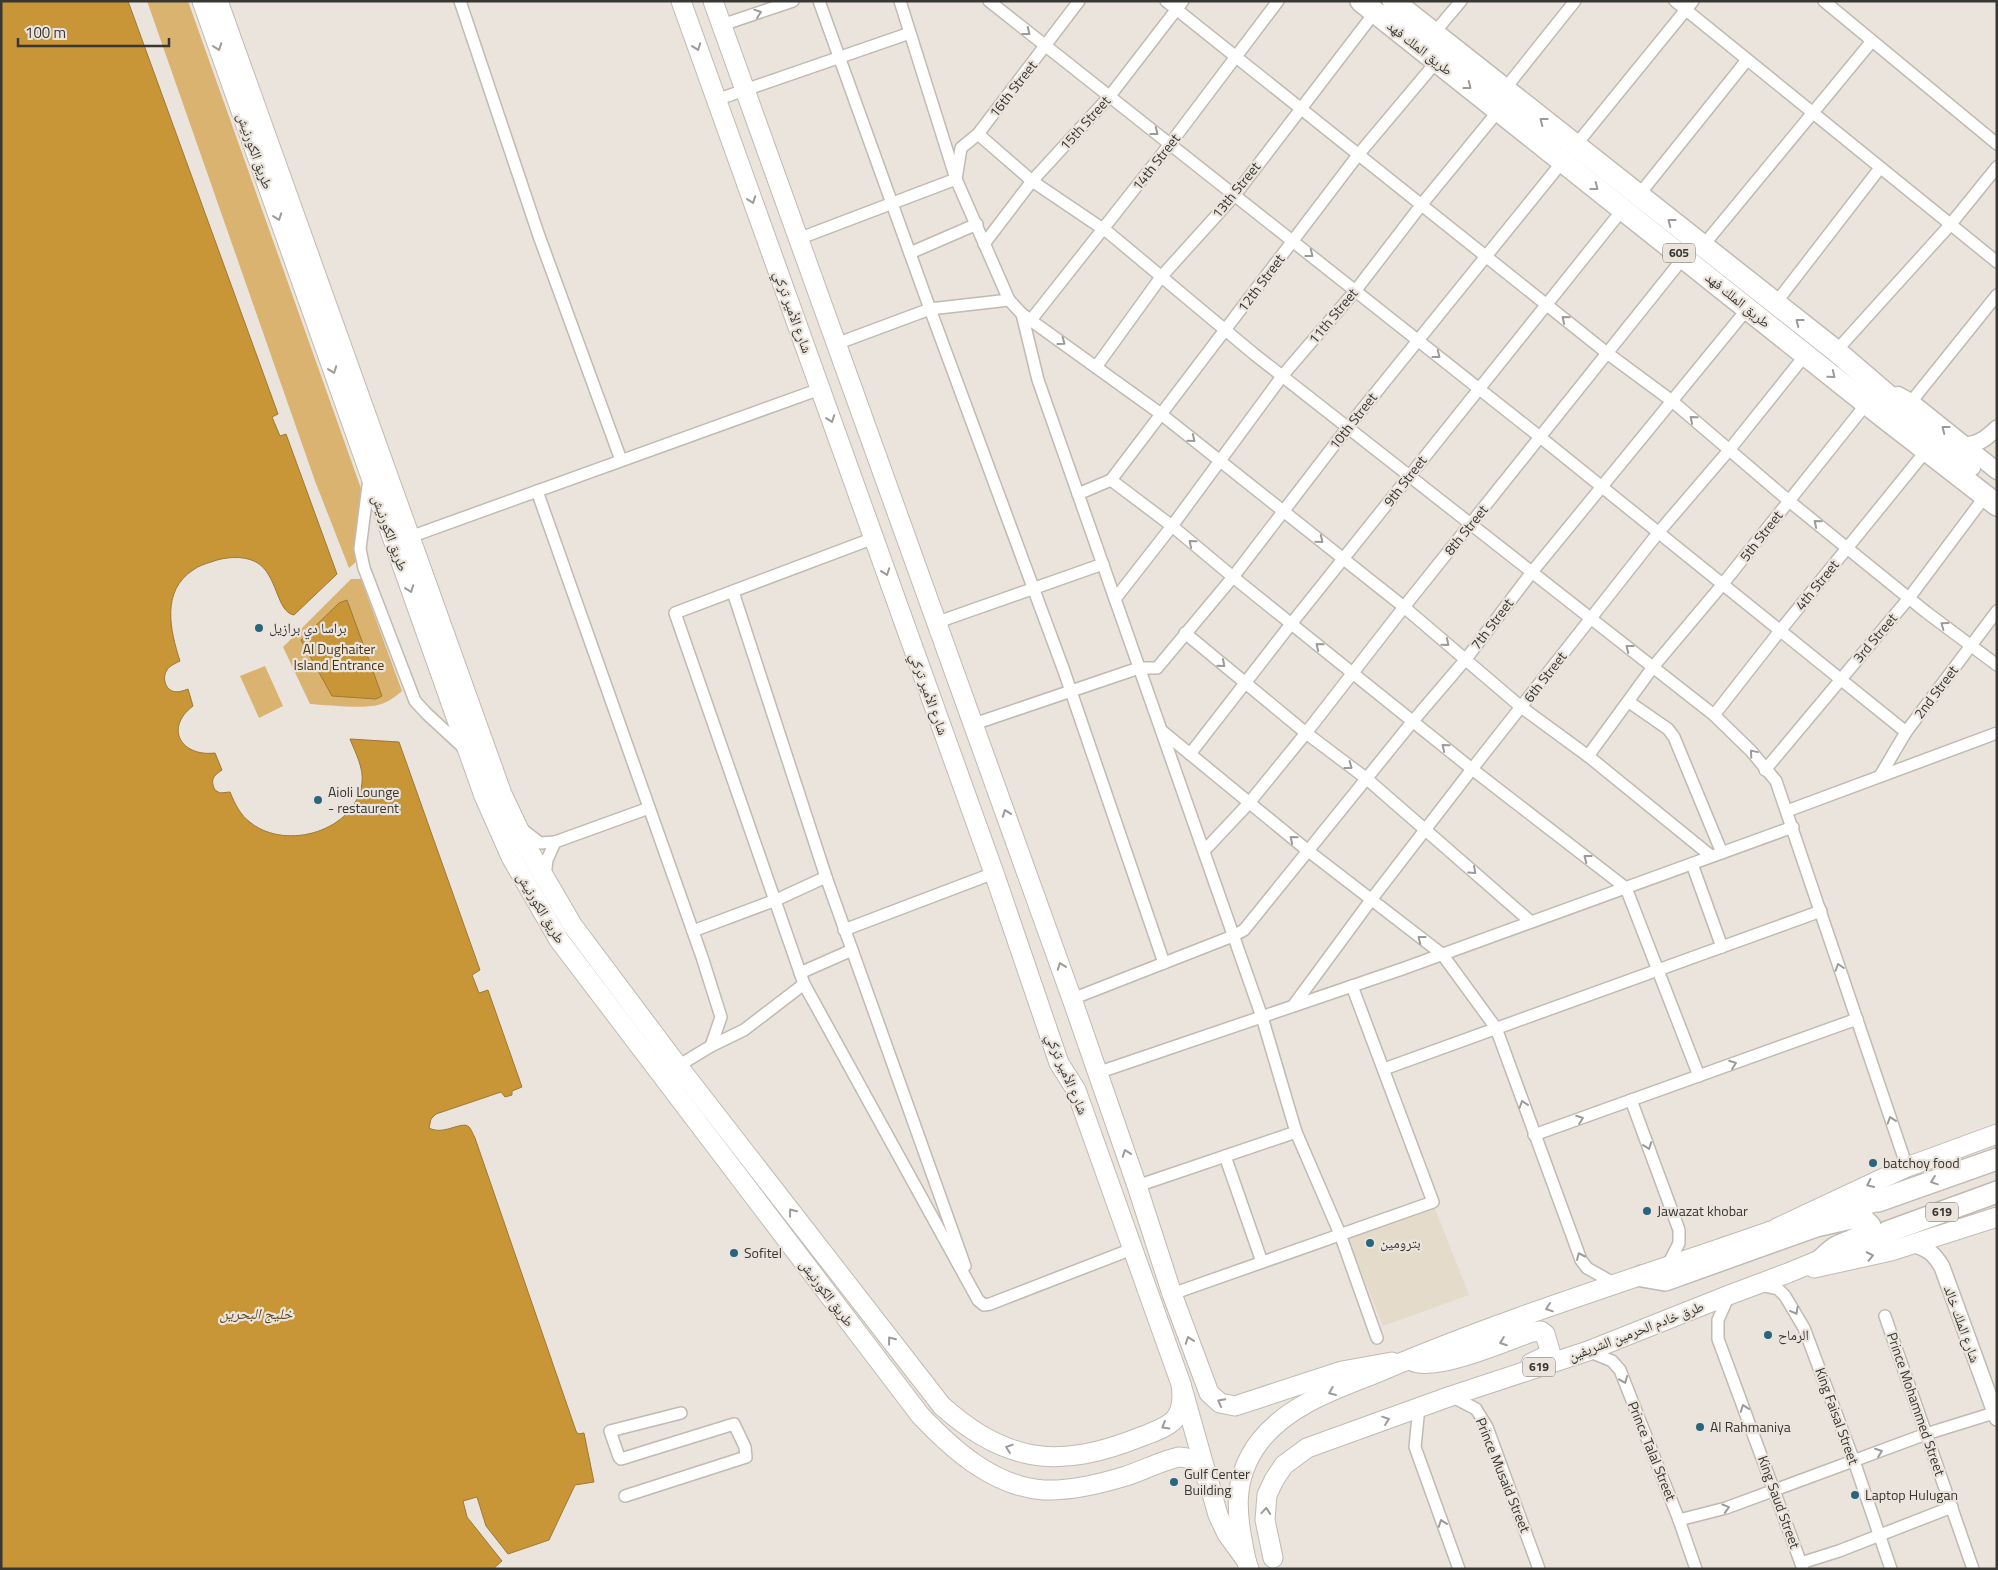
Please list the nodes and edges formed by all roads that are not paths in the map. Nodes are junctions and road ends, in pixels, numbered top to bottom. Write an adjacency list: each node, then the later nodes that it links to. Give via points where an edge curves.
1 (202, 1): 94 (main road, طريق الكورنيش, one-way to 94)
2 (218, 1): 108 (main road, طريق الكورنيش)
3 (460, 1): 91 (street)
4 (681, 1): 32 (main road, شارع الأمير تركي, one-way to 32)
5 (713, 1): 21 (main road, شارع الأمير تركي)
6 (794, 1): 21 (street, one-way to 6)
7 (819, 1): 27 (street)
8 (900, 1): 22 (street)
9 (989, 1): 25 (street, one-way to 25)
10 (1079, 1): 25 (street, 16th Street)
11 (1166, 1): 18 (street)
12 (1278, 1): 26 (street, 14th Street)
13 (1393, 1): 23 (highway, طريق الملك فهد / 605)
14 (1461, 1): 23 (street)
15 (1575, 1): 33 (street, 11th Street)
16 (1675, 1): 19 (street)
17 (1824, 1): 24 (street)
18 (1180, 5): 26 (street); 31 (street, 15th Street)
19 (1690, 6): 28 (street); 39 (street, 10th Street)
20 (1368, 7): 29 (highway, طريق الملك فهد / 605); 34 (street, 13th Street)
21 (722, 26): 30 (main road, شارع الأمير تركي)
22 (910, 33): 27 (street); 43 (street)
23 (1434, 33): 33 (highway, طريق الملك فهد / 605)
24 (1872, 40): 35 (street); 38 (street)
25 (1046, 46): 31 (street); 36 (street, 16th Street)
26 (1236, 56): 34 (street); 37 (street, 14th Street)
27 (839, 58): 30 (street); 47 (street)
28 (1747, 60): 35 (street); 46 (street, 9th Street)
29 (1437, 61): 33 (highway, طريق الملك فهد / 605, one-way to 33); 40 (street, 12th Street)
30 (746, 90): 32 (street); 52 (main road, شارع الأمير تركي)
31 (1109, 97): 37 (street, one-way to 37); 44 (street, 15th Street)
32 (716, 100): 79 (main road, شارع الأمير تركي, one-way to 79)
33 (1501, 100): 39 (highway, طريق الملك فهد / 605); 48 (street, 11th Street)
34 (1300, 107): 40 (street); 45 (street, 13th Street)
35 (1812, 113): 42 (street); 55 (street)
36 (978, 134): 43 (street, 16th Street, via 961,148); 44 (street)
37 (1170, 144): 45 (street); 51 (street, 14th Street)
38 (1997, 144)
39 (1569, 154): 46 (highway, طريق الملك فهد / 605); 57 (street, 10th Street)
40 (1358, 155): 48 (street); 53 (street, 12th Street)
41 (1997, 167): 50 (street)
42 (1880, 168): 50 (street); 65 (street)
43 (956, 179): 47 (street); 49 (street)
44 (1032, 181): 51 (street); 54 (street, 15th Street)
45 (1235, 195): 53 (street); 60 (street, 13th Street)
46 (1631, 202): 55 (highway, طريق الملك فهد / 605, one-way to 46); 58 (highway, طريق الملك فهد / 605); 64 (street, 9th Street)
47 (892, 204): 52 (street); 56 (street)
48 (1422, 204): 57 (street); 61 (street, 11th Street)
49 (976, 224): 54 (street); 56 (street)
50 (1950, 224): 59 (street); 72 (street)
51 (1103, 229): 60 (street); 68 (street, 14th Street)
52 (798, 239): 71 (main road, شارع الأمير تركي)
53 (1293, 241): 61 (street, one-way to 61); 69 (street, 12th Street)
54 (984, 244): 63 (street)
55 (1702, 247): 65 (highway, طريق الملك فهد / 605)
56 (910, 253): 67 (street)
57 (1486, 256): 64 (street); 70 (street, 10th Street)
58 (1684, 257): 66 (highway, طريق الملك فهد / 605); 73 (street, 8th Street)
59 (1997, 262)
60 (1160, 277): 69 (street); 75 (street, 13th Street)
61 (1356, 290): 70 (street); 76 (street, 11th Street)
62 (1997, 295): 81 (street)
63 (1009, 300): 67 (street); 68 (street)
64 (1546, 304): 73 (street, one-way to 64); 78 (street, 9th Street)
65 (1775, 304): 72 (highway, طريق الملك فهد / 605, one-way to 65)
66 (1748, 308): 74 (highway, طريق الملك فهد / 605); 80 (street, 7th Street)
67 (930, 309): 71 (street); 116 (street)
68 (1027, 317): 75 (street, one-way to 75); 100 (street, via 1038,380)
69 (1226, 330): 76 (street); 83 (street, 12th Street)
70 (1418, 339): 78 (street, one-way to 78); 84 (street, 10th Street)
71 (836, 344): 123 (main road, شارع الأمير تركي)
72 (1836, 351): 77 (highway, طريق الملك فهد / 605)
73 (1607, 353): 80 (street); 86 (street, 8th Street)
74 (1806, 354): 82 (highway, طريق الملك فهد / 605, one-way to 82); 89 (street, 6th Street)
75 (1096, 367): 83 (street)
76 (1283, 375): 84 (street); 92 (street, 11th Street)
77 (1866, 378): 81 (main road); 98 (highway, طريق الملك فهد / 605)
78 (1478, 388): 86 (street); 95 (street, 9th Street)
79 (820, 389): 91 (street); 109 (main road, شارع الأمير تركي, one-way to 109)
80 (1672, 401): 89 (street, one-way to 80); 97 (street, 7th Street)
81 (1911, 402): 88 (main road, one-way to 81)
82 (1874, 409): 90 (main road); 101 (street, 5th Street); 102 (highway, طريق الملك فهد / 605)
83 (1161, 414): 92 (street, one-way to 92); 96 (street, 12th Street)
84 (1348, 427): 95 (street); 103 (street, 10th Street)
85 (1997, 430): 87 (street); 88 (street, via 1983,441)
86 (1540, 437): 97 (street); 105 (street, 8th Street)
87 (1997, 442)
88 (1966, 445): 93 (main road)
89 (1730, 449): 101 (street); 107 (street, 6th Street)
90 (1921, 457): 102 (main road); 110 (street, 4th Street)
91 (621, 460): 99 (street)
92 (1219, 461): 103 (street); 106 (street, 11th Street)
93 (1997, 471)
94 (370, 474): 145 (main road, طريق الكورنيش, one-way to 145); 145 (street, via 360,549 364,568 415,701)
95 (1410, 476): 105 (street); 111 (street, 9th Street)
96 (1111, 480): 100 (street, 12th Street); 106 (street)
97 (1603, 487): 107 (street); 113 (street, 7th Street)
98 (1997, 488)
99 (537, 490): 108 (street); 153 (street)
100 (1078, 494): 112 (street)
101 (1789, 500): 110 (street, one-way to 101); 115 (street, 5th Street)
102 (1988, 504): 104 (main road); 118 (street, 3rd Street)
103 (1284, 510): 111 (street, one-way to 111); 114 (street, 10th Street)
104 (1997, 516)
105 (1471, 524): 113 (street); 120 (street, 8th Street)
106 (1172, 526): 114 (street, one-way to 106); 119 (street, 11th Street)
107 (1658, 533): 115 (street); 122 (street, 6th Street)
108 (410, 537): 155 (main road, طريق الكورنيش, via 502,794)
109 (874, 538): 117 (street); 163 (main road, شارع الأمير تركي, one-way to 163)
110 (1847, 548): 118 (street); 125 (street, 4th Street)
111 (1343, 558): 120 (street); 124 (street, 9th Street)
112 (1103, 564): 116 (street); 119 (street)
113 (1532, 572): 122 (street); 128 (street, 7th Street)
114 (1233, 577): 124 (street); 126 (street, 10th Street)
115 (1722, 585): 125 (street); 130 (street, 5th Street)
116 (1034, 588): 123 (street); 135 (street)
117 (733, 592): 164 (street); 167 (street, via 675,613)
118 (1909, 598): 127 (street, one-way to 118); 133 (street, 3rd Street)
119 (1115, 600): 131 (street)
120 (1404, 607): 128 (street, one-way to 128); 132 (street, 8th Street)
121 (1997, 611): 127 (street, 2nd Street)
122 (1591, 618): 130 (street, one-way to 122); 137 (street, 6th Street)
123 (938, 622): 140 (main road, شارع الأمير تركي)
124 (1291, 624): 132 (street, one-way to 124); 134 (street, 9th Street)
125 (1779, 632): 133 (street); 138 (street, 4th Street)
126 (1185, 633): 131 (street, 10th Street, via 1157,668); 134 (street, one-way to 134)
127 (1971, 645): 129 (street); 142 (street, 2nd Street)
128 (1466, 659): 137 (street); 139 (street, 7th Street)
129 (1997, 665)
130 (1653, 667): 136 (street, 5th Street); 138 (street)
131 (1139, 668): 135 (street); 141 (street)
132 (1352, 673): 139 (street); 143 (street, 8th Street)
133 (1840, 680): 142 (street); 149 (street, 3rd Street)
134 (1245, 683): 143 (street); 146 (street, 9th Street)
135 (1071, 691): 140 (street); 177 (street)
136 (1629, 702): 147 (street, 5th Street); 161 (street, via 1668,729 1674,737)
137 (1521, 707): 147 (street); 148 (street, 6th Street)
138 (1714, 715): 149 (street, one-way to 138)
139 (1412, 721): 148 (street, one-way to 139); 151 (street, 7th Street)
140 (974, 724): 182 (main road, شارع الأمير تركي, one-way to 140)
141 (1162, 731): 146 (street); 160 (street)
142 (1906, 732): 150 (street, 2nd Street)
143 (1306, 733): 151 (street, one-way to 151); 152 (street, 8th Street)
144 (1997, 733): 150 (street)
145 (468, 752): 232 (main road, طريق الكورنيش, via 511,857 559,940 920,1415 945,1442 983,1470 1027,1488 1079,1487)
146 (1190, 754): 152 (street)
147 (1588, 756): 161 (street)
148 (1472, 769): 157 (street, 6th Street); 166 (street, one-way to 148)
149 (1766, 770): 154 (street, via 1776,781)
150 (1880, 776): 154 (street)
151 (1367, 780): 157 (street); 159 (street, 7th Street)
152 (1249, 803): 159 (street, one-way to 152); 160 (street, 8th Street)
153 (650, 808): 158 (street); 172 (street)
154 (1787, 811): 156 (street)
155 (517, 825): 158 (street, via 540,843); 165 (main road, طريق الكورنيش)
156 (1793, 828): 161 (street); 169 (street)
157 (1426, 829): 168 (street, 6th Street); 170 (street, one-way to 170)
158 (555, 842): 165 (street, via 547,860)
159 (1307, 850): 168 (street); 173 (street, 7th Street, via 1244,930)
160 (1204, 851): 173 (street)
161 (1716, 854): 162 (street)
162 (1692, 864): 166 (street); 174 (street)
163 (994, 873): 171 (street); 192 (main road, شارع الأمير تركي, via 1059,1063)
164 (826, 877): 167 (street); 171 (street)
165 (545, 878): 188 (main road, طريق الكورنيش, via 573,926)
166 (1626, 888): 170 (street); 178 (street)
167 (776, 900): 172 (street); 179 (street)
168 (1371, 900): 176 (street, one-way to 168); 183 (street, 6th Street)
169 (1821, 912): 174 (street); 185 (street, one-way to 169)
170 (1531, 922): 176 (street)
171 (844, 930): 175 (street)
172 (693, 931): 187 (street, via 721,1017)
173 (1234, 936): 177 (street); 184 (street)
174 (1722, 947): 178 (street)
175 (852, 950): 179 (street); 218 (street)
176 (1442, 954): 181 (street); 186 (street)
177 (1164, 963): 182 (street)
178 (1657, 970): 186 (street); 190 (street)
179 (800, 973): 180 (street)
180 (804, 984): 187 (street, via 744,1030); 218 (street)
181 (1352, 986): 183 (street); 189 (street)
182 (1072, 999): 191 (main road, شارع الأمير تركي)
183 (1293, 1006): 184 (street)
184 (1262, 1017): 191 (street); 194 (street)
185 (1857, 1019): 190 (street, one-way to 185); 199 (street, one-way to 185)
186 (1496, 1028): 189 (street); 196 (street, one-way to 186)
187 (711, 1046): 188 (street)
188 (678, 1066): 230 (main road, طريق الكورنيش, one-way to 188, via 1084,1454 1042,1456 1009,1449 974,1432 958,1420 942,1406)
189 (1384, 1069): 206 (street, via 1433,1202)
190 (1699, 1076): 193 (street)
191 (1099, 1077): 192 (main road); 200 (main road, شارع الأمير تركي, one-way to 191)
192 (1076, 1090): 208 (main road, شارع الأمير تركي)
193 (1631, 1100): 196 (street, one-way to 193); 211 (street, one-way to 211, via 1679,1230 1679,1243)
194 (1296, 1132): 197 (street); 206 (street)
195 (1997, 1134): 199 (main road)
196 (1534, 1135): 214 (street, one-way to 196, via 1587,1268 1581,1260)
197 (1225, 1156): 200 (street); 210 (street)
198 (1997, 1159): 202 (highway, 619, one-way to 202)
199 (1907, 1167): 204 (main road, one-way to 204)
200 (1137, 1186): 216 (main road, شارع الأمير تركي)
201 (1997, 1192): 205 (highway, طرق خادم الحرمين الشريفين / 619)
202 (1878, 1201): 204 (main road, 619)
203 (1997, 1217): 207 (main road)
204 (1771, 1231): 211 (main road, 619)
205 (1887, 1232): 209 (main road, طرق خادم الحرمين الشريفين / 619)
206 (1340, 1234): 210 (street); 220 (street)
207 (1911, 1244): 212 (main road, one-way to 207); 228 (street, شارع الملك خالد, via 1932,1252 1942,1267)
208 (1132, 1249): 218 (street, via 990,1304 984,1305); 223 (main road, شارع الأمير تركي)
209 (1822, 1259): 212 (main road, طرق خادم الحرمين الشريفين / 619); 213 (highway, via 1870,1226 1860,1216 1816,1226 1665,1280)
210 (1262, 1262): 216 (street)
211 (1667, 1268): 213 (main road, 619)
212 (1788, 1273): 215 (main road, طرق خادم الحرمين الشريفين / 619)
213 (1642, 1276): 214 (main road, 619)
214 (1617, 1284): 222 (main road, 619, one-way to 222)
215 (1758, 1284): 217 (main road, طرق خادم الحرمين الشريفين / 619); 231 (street, King Faisal Street, one-way to 231, via 1778,1289 1795,1310)
216 (1172, 1294): 222 (main road, شارع الأمير تركي / 619, one-way to 216, via 1342,1371 1235,1406 1220,1403 1209,1393)
217 (1728, 1295): 221 (main road, طرق خادم الحرمين الشريفين / 619); 234 (street, King Saud Street, one-way to 217, via 1718,1339 1718,1320)
218 (978, 1300)
219 (1887, 1320): 229 (street, Prince Mohammed Street)
220 (1377, 1338)
221 (1588, 1350): 224 (main road, طرق خادم الحرمين الشريفين / 619); 237 (street, Prince Talal Street, one-way to 237, via 1612,1361 1620,1370)
222 (1409, 1359): 224 (main road, one-way to 222, via 1546,1356 1550,1351 1545,1334 1532,1332 1438,1362 1418,1364); 239 (main road, one-way to 239, via 1302,1406 1279,1421 1259,1441 1238,1488 1238,1521)
223 (1181, 1384): 230 (main road, طريق الكورنيش, one-way to 230, via 1183,1395 1174,1419 1160,1429); 233 (main road, شارع الأمير تركي)
224 (1469, 1391): 225 (main road, طرق خادم الحرمين الشريفين / 619)
225 (1451, 1396): 226 (main road, طرق خادم الحرمين الشريفين / 619); 243 (street, Prince Musaid Street, via 1476,1409 1487,1427)
226 (1420, 1407): 240 (main road, طرق خادم الحرمين الشريفين / 619, one-way to 226, via 1265,1520 1266,1507 1274,1480 1284,1465 1307,1448); 242 (street, one-way to 226, via 1414,1447)
227 (681, 1413): 235 (street, via 610,1431 618,1457 621,1459 734,1424 746,1457)
228 (1996, 1414): 229 (street)
229 (1926, 1434): 231 (street, one-way to 229); 236 (street, Prince Mohammed Street)
230 (1128, 1442): 232 (main road, via 1143,1454 1144,1461)
231 (1854, 1461): 234 (street); 238 (street, King Faisal Street)
232 (1138, 1471): 233 (main road, طريق الكورنيش, via 1174,1458 1188,1457 1199,1464)
233 (1210, 1486): 239 (main road, via 1218,1516)
234 (1775, 1491): 237 (street, one-way to 234); 241 (street, King Saud Street)
235 (625, 1496)
236 (1952, 1507): 238 (street); 246 (street, Prince Mohammed Street)
237 (1679, 1520): 244 (street, Prince Talal Street)
238 (1880, 1535): 241 (street); 245 (street, King Faisal Street)
239 (1248, 1564)
240 (1275, 1564)
241 (1802, 1566)
242 (1458, 1569)
243 (1539, 1569)
244 (1696, 1569)
245 (1891, 1569)
246 (1973, 1569)

